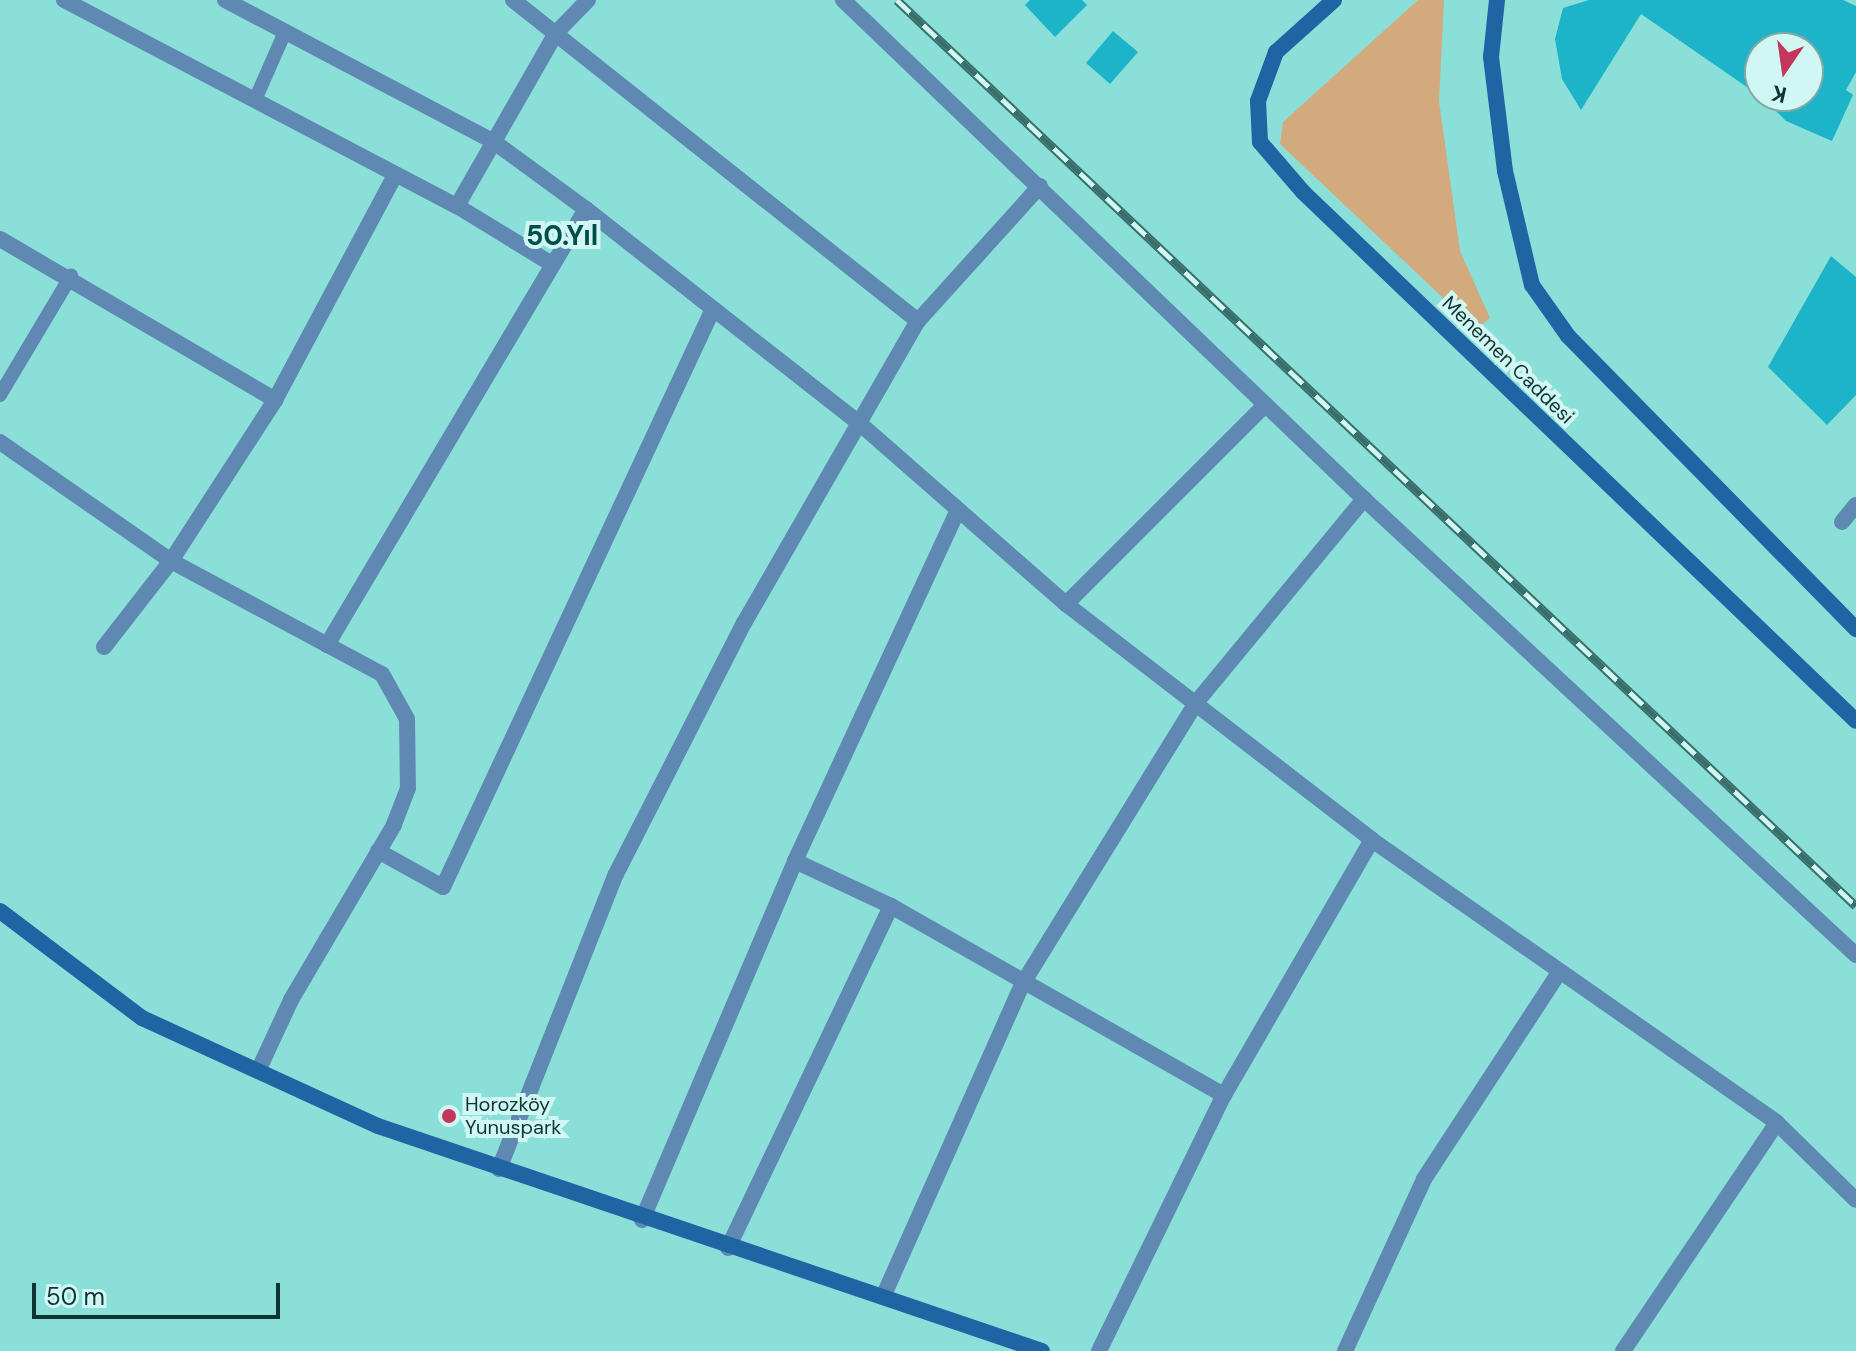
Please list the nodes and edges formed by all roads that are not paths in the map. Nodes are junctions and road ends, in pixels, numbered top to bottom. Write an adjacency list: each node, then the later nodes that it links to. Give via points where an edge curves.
1 (64, 0): 10 (street)
2 (225, 0): 8 (street)
3 (513, 0): 9 (street)
4 (588, 0): 9 (street)
5 (843, 0): 13 (street)
6 (1334, 0): 36 (main road, Menemen Caddesi, via 1276,52 1258,101 1260,142 1303,192)
7 (1497, 0): 32 (main road, via 1491,57 1505,171 1532,285 1568,336)
8 (285, 32): 10 (lane); 11 (street)
9 (556, 33): 11 (street); 20 (street)
10 (255, 100): 12 (street)
11 (494, 142): 14 (street); 15 (street)
12 (395, 175): 14 (street); 22 (street)
13 (1040, 186): 20 (street); 23 (street)
14 (457, 206): 17 (street)
15 (586, 209): 17 (street); 19 (street)
16 (0, 239): 18 (street)
17 (550, 263): 33 (street)
18 (71, 276): 21 (lane); 22 (street)
19 (713, 309): 24 (street); 38 (street, via 443,887)
20 (918, 321): 24 (street)
21 (0, 395)
22 (275, 400): 30 (street)
23 (1265, 405): 26 (street); 31 (street)
24 (858, 422): 28 (street); 48 (street, via 744,623 616,874)
25 (0, 442): 30 (street)
26 (1364, 499): 35 (street); 42 (street)
27 (1856, 505): 29 (street)
28 (957, 512): 31 (street); 39 (street)
29 (1842, 522)
30 (171, 561): 33 (street); 34 (street)
31 (1066, 604): 35 (street)
32 (1856, 629)
33 (327, 645): 38 (street, via 382,674 407,719 408,788)
34 (104, 647)
35 (1195, 704): 37 (street); 44 (street)
36 (1856, 721)
37 (1372, 840): 43 (street); 46 (street)
38 (378, 851): 45 (street, via 291,1000)
39 (795, 861): 40 (street); 50 (street)
40 (891, 906): 44 (street); 51 (street)
41 (0, 911): 45 (main road, via 142,1018)
42 (1856, 955)
43 (1558, 974): 47 (street); 55 (street, via 1424,1179)
44 (1023, 983): 46 (street); 52 (street)
45 (258, 1071): 48 (main road, via 378,1126)
46 (1224, 1095): 54 (street)
47 (1777, 1123): 49 (street); 56 (street)
48 (499, 1169): 50 (main road)
49 (1856, 1200)
50 (642, 1220): 51 (main road)
51 (728, 1248): 52 (main road)
52 (883, 1297): 53 (main road)
53 (1042, 1351)
54 (1099, 1351)
55 (1345, 1351)
56 (1623, 1351)

